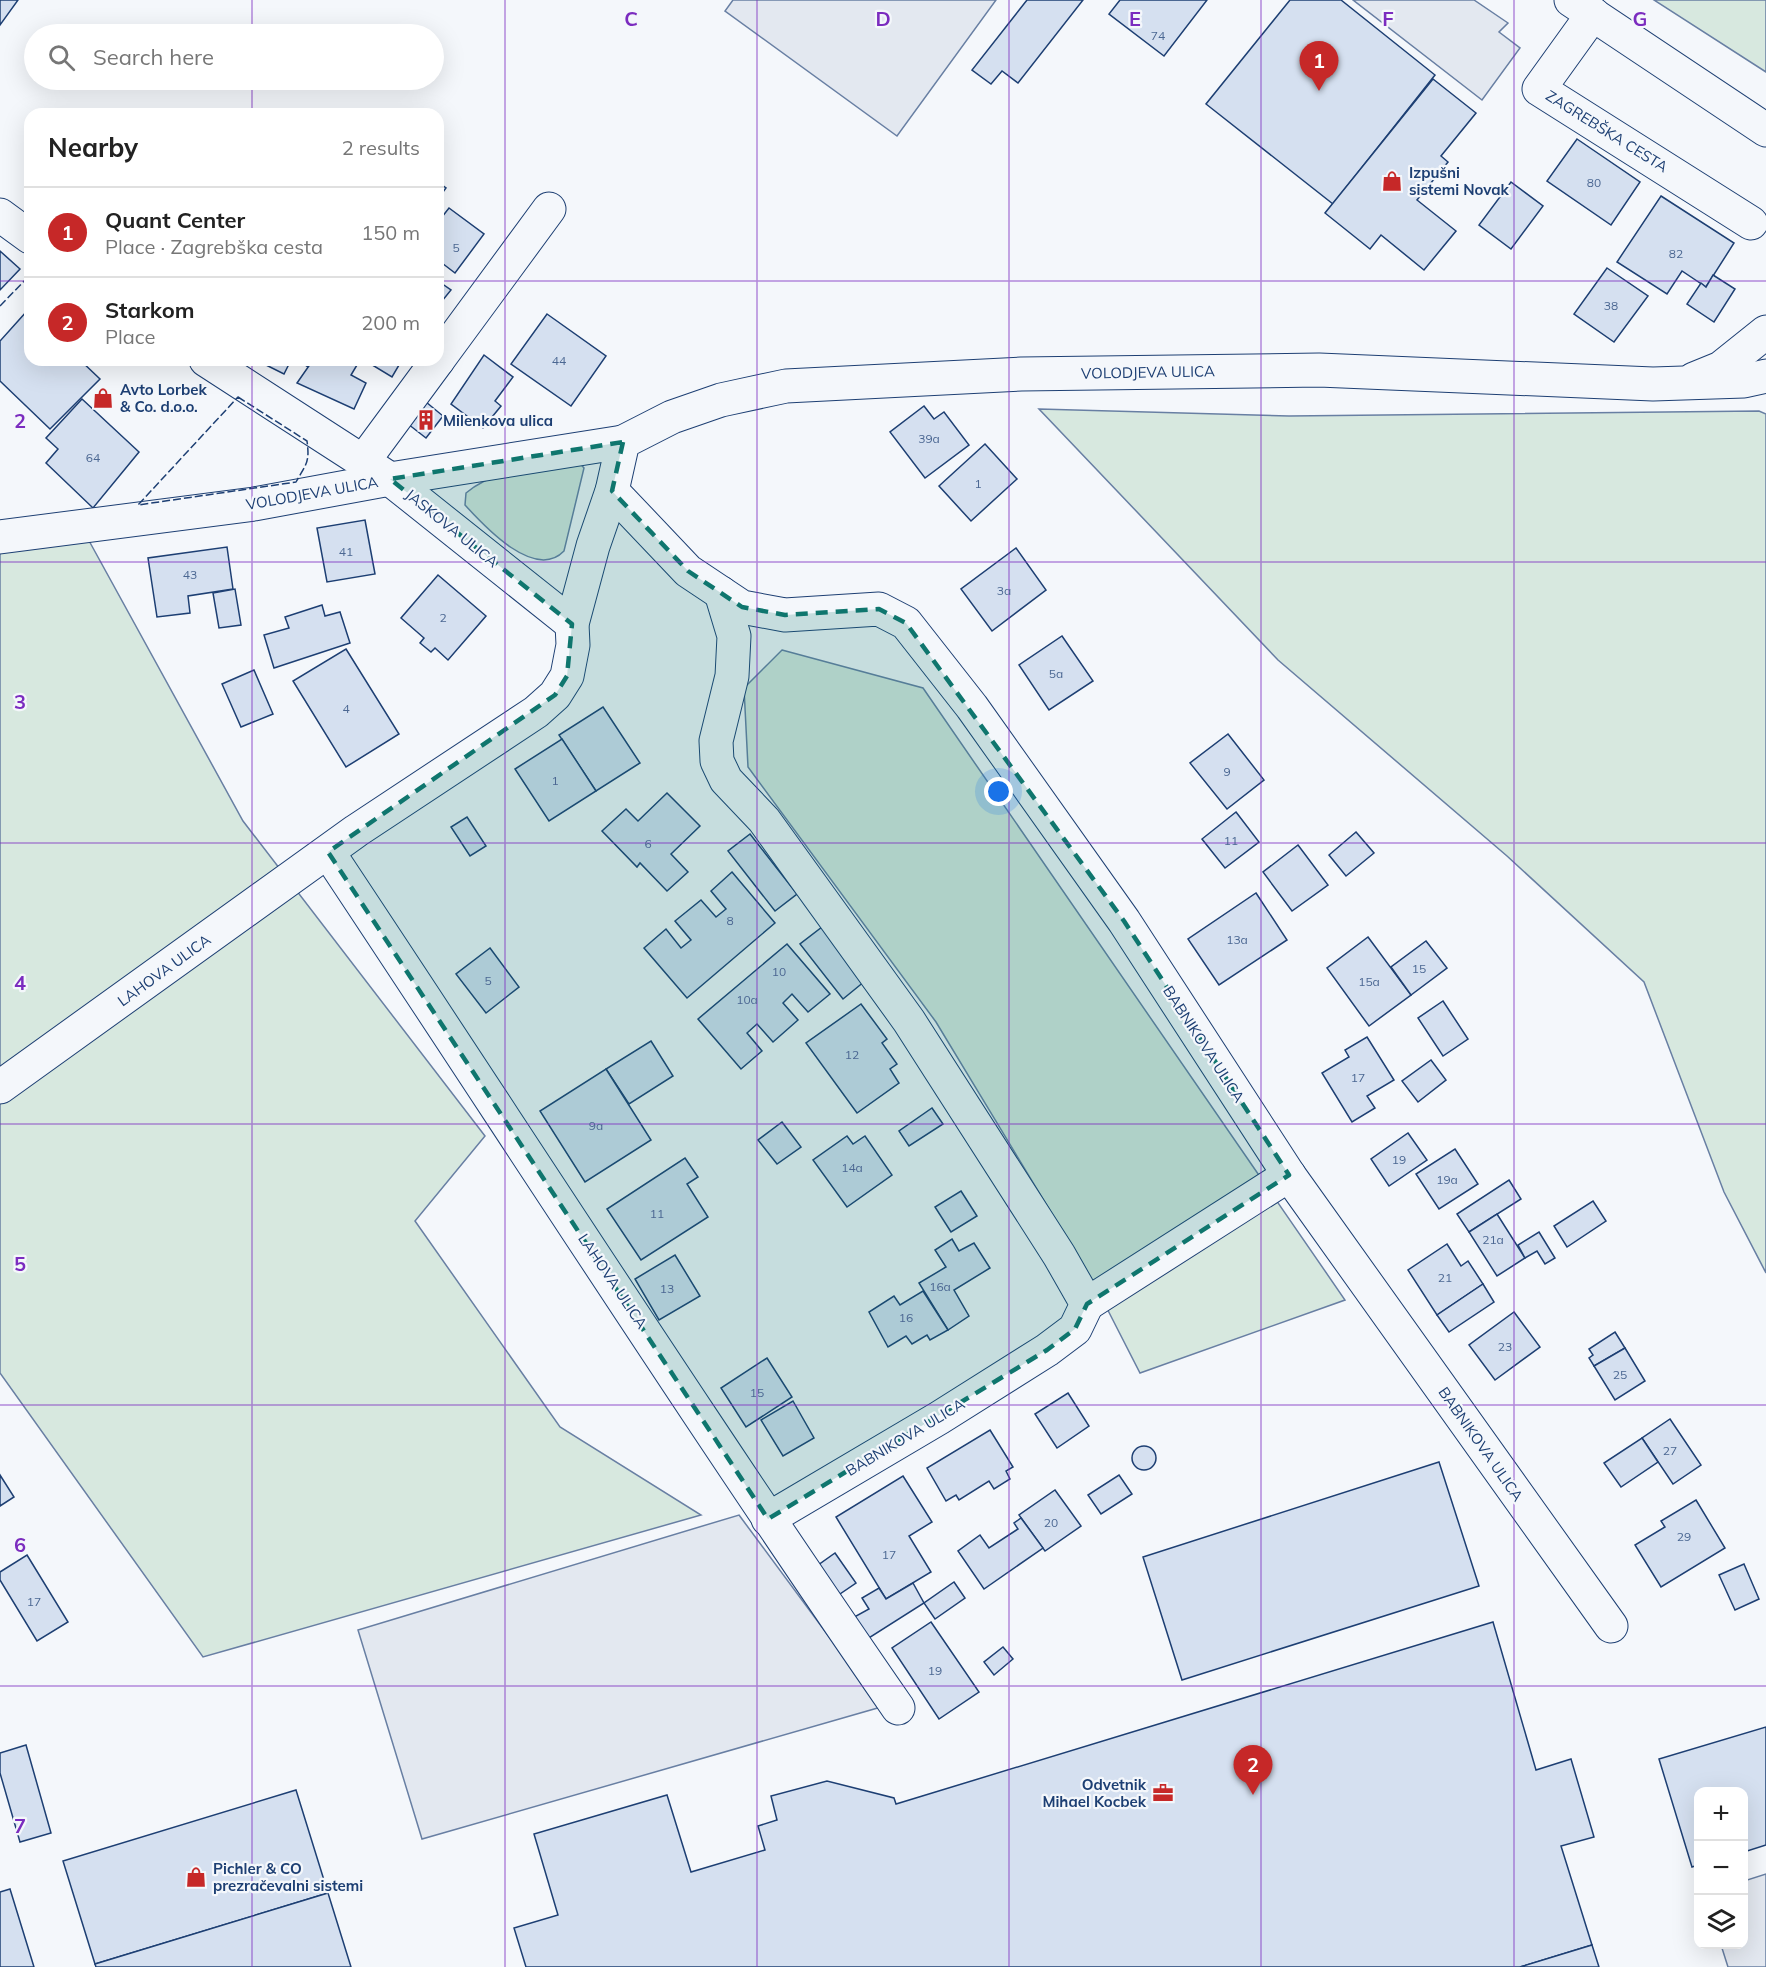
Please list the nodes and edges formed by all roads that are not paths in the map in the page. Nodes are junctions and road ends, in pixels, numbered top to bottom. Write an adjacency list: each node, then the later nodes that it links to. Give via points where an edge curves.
1 (1582, 7): 2 (street, ZAGREBŠKA CESTA); 5 (street, ZAGREBŠKA CESTA, via 1539,89)
2 (1766, 130)
3 (549, 209): 8 (street)
4 (0, 215): 6 (street)
5 (1751, 223)
6 (24, 233)
7 (1766, 333): 12 (street, VOLODJEVA ULICA, via 1721,368)
8 (444, 352)
9 (215, 366): 14 (street, JASKOVA ULICA)
10 (435, 366): 14 (street)
11 (1766, 376): 12 (street, VOLODJEVA ULICA, via 1744,381)
12 (1684, 383): 13 (street, VOLODJEVA ULICA, via 1319,370 1021,374 863,381 786,386 721,400 672,417)
13 (623, 442): 14 (street, VOLODJEVA ULICA); 15 (street)
14 (376, 471): 16 (street, VOLODJEVA ULICA, via 254,504); 18 (street, JASKOVA ULICA)
15 (612, 491): 17 (street, BABNIKOVA ULICA, via 688,572); 18 (street)
16 (0, 537)
17 (721, 593): 21 (street, BABNIKOVA ULICA, via 742,607 785,615 879,609 906,623 972,707 1124,921); 22 (street, via 734,636 732,676 716,741 717,761 726,780 764,820 909,1021)
18 (572, 624): 19 (street, LAHOVA ULICA, via 573,645 567,676 555,695 536,712)
19 (328, 852): 20 (street, LAHOVA ULICA); 23 (street, LAHOVA ULICA)
20 (0, 1088)
21 (1289, 1175): 22 (street); 24 (street, BABNIKOVA ULICA)
22 (1087, 1304): 23 (street, BABNIKOVA ULICA, via 1075,1329 1047,1350)
23 (768, 1519): 25 (street, LAHOVA ULICA)
24 (1611, 1626)
25 (898, 1708)

